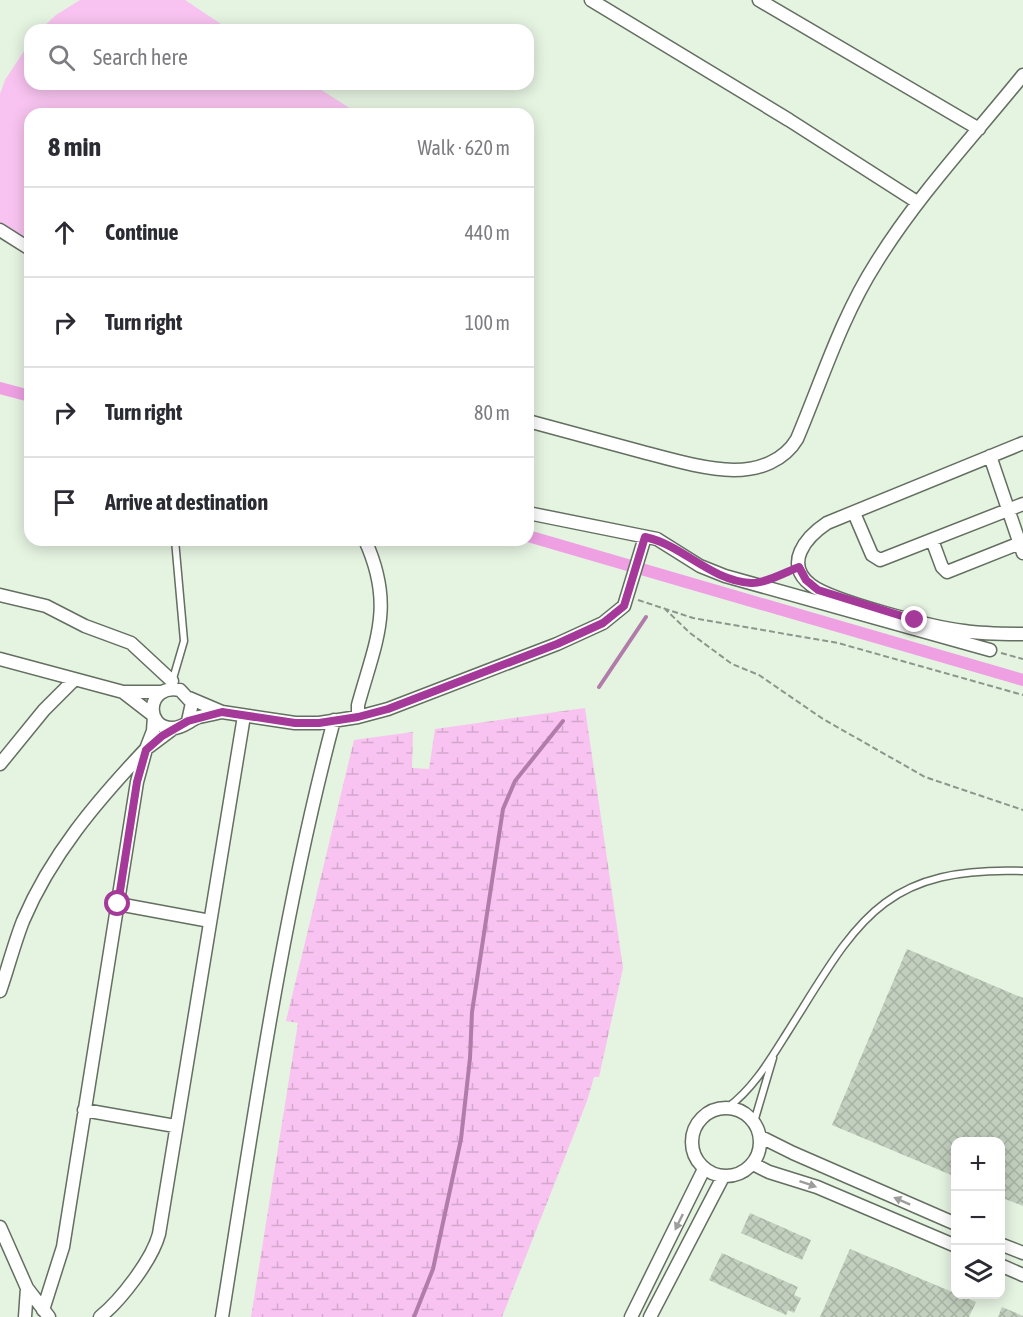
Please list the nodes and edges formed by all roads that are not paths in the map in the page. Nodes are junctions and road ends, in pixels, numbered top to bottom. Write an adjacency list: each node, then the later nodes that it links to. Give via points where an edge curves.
1 (591, 0): 5 (street)
2 (759, 0): 4 (street)
3 (1023, 75): 4 (street)
4 (979, 129): 5 (street)
5 (916, 202): 8 (street, via 846,318 797,439 780,459 736,470 722,469)
6 (0, 230): 7 (street)
7 (24, 245)
8 (534, 423)
9 (1023, 442): 10 (street)
10 (990, 456): 12 (street); 13 (street)
11 (1023, 504): 12 (street)
12 (1008, 509): 15 (street); 19 (street)
13 (854, 513): 15 (street, via 876,559 888,559); 21 (street, via 826,523 810,534 799,553 799,567 810,585 854,602 963,631)
14 (534, 514): 16 (street)
15 (932, 540): 19 (street, via 947,572)
16 (643, 541): 22 (street, via 669,545 712,572); 31 (street, via 624,606 603,623 388,709)
17 (176, 546): 25 (lane, via 184,641)
18 (367, 546): 31 (street, via 383,610)
19 (1022, 548)
20 (0, 595): 25 (street, via 57,610 85,626 131,643)
21 (1023, 634)
22 (990, 650)
23 (0, 659): 24 (street)
24 (74, 680): 26 (street); 36 (street)
25 (168, 687): 26 (street); 27 (street); 30 (street, via 153,703)
26 (123, 692): 30 (street)
27 (189, 698): 28 (street); 33 (street, via 192,710)
28 (222, 712): 29 (street); 33 (street)
29 (244, 716): 32 (street, via 295,723); 39 (street)
30 (154, 717): 34 (street, via 164,726); 35 (street)
31 (358, 717): 32 (street)
32 (334, 720): 61 (street, via 315,792 269,1021)
33 (188, 721): 34 (street)
34 (174, 728): 35 (street)
35 (146, 750): 38 (street, via 137,782); 40 (street, via 101,796 69,837 23,922)
36 (0, 764)
37 (1023, 871): 41 (lane, via 984,870 934,877 893,896 874,910 844,944)
38 (118, 904): 39 (street); 43 (street)
39 (210, 921): 45 (street)
40 (0, 991)
41 (777, 1049): 42 (lane, via 754,1082); 44 (lane)
42 (727, 1108): 44 (street, via 742,1112); 48 (street, via 707,1113 693,1132 695,1158)
43 (84, 1110): 45 (street); 58 (street, via 63,1247)
44 (754, 1122): 46 (street)
45 (175, 1126): 60 (street, via 156,1246 119,1298)
46 (761, 1137): 47 (street); 50 (street, one-way to 46)
47 (753, 1164): 49 (street, via 736,1175); 52 (street, one-way to 52)
48 (704, 1169): 49 (street); 62 (street, one-way to 62)
49 (723, 1177): 63 (street)
50 (951, 1222)
51 (0, 1227): 57 (street)
52 (954, 1245)
53 (1003, 1245): 54 (street)
54 (1023, 1253)
55 (1005, 1267): 56 (street)
56 (1023, 1275)
57 (27, 1288): 58 (street); 59 (street)
58 (46, 1313)
59 (25, 1317)
60 (100, 1317)
61 (222, 1317)
62 (632, 1317)
63 (650, 1317)

